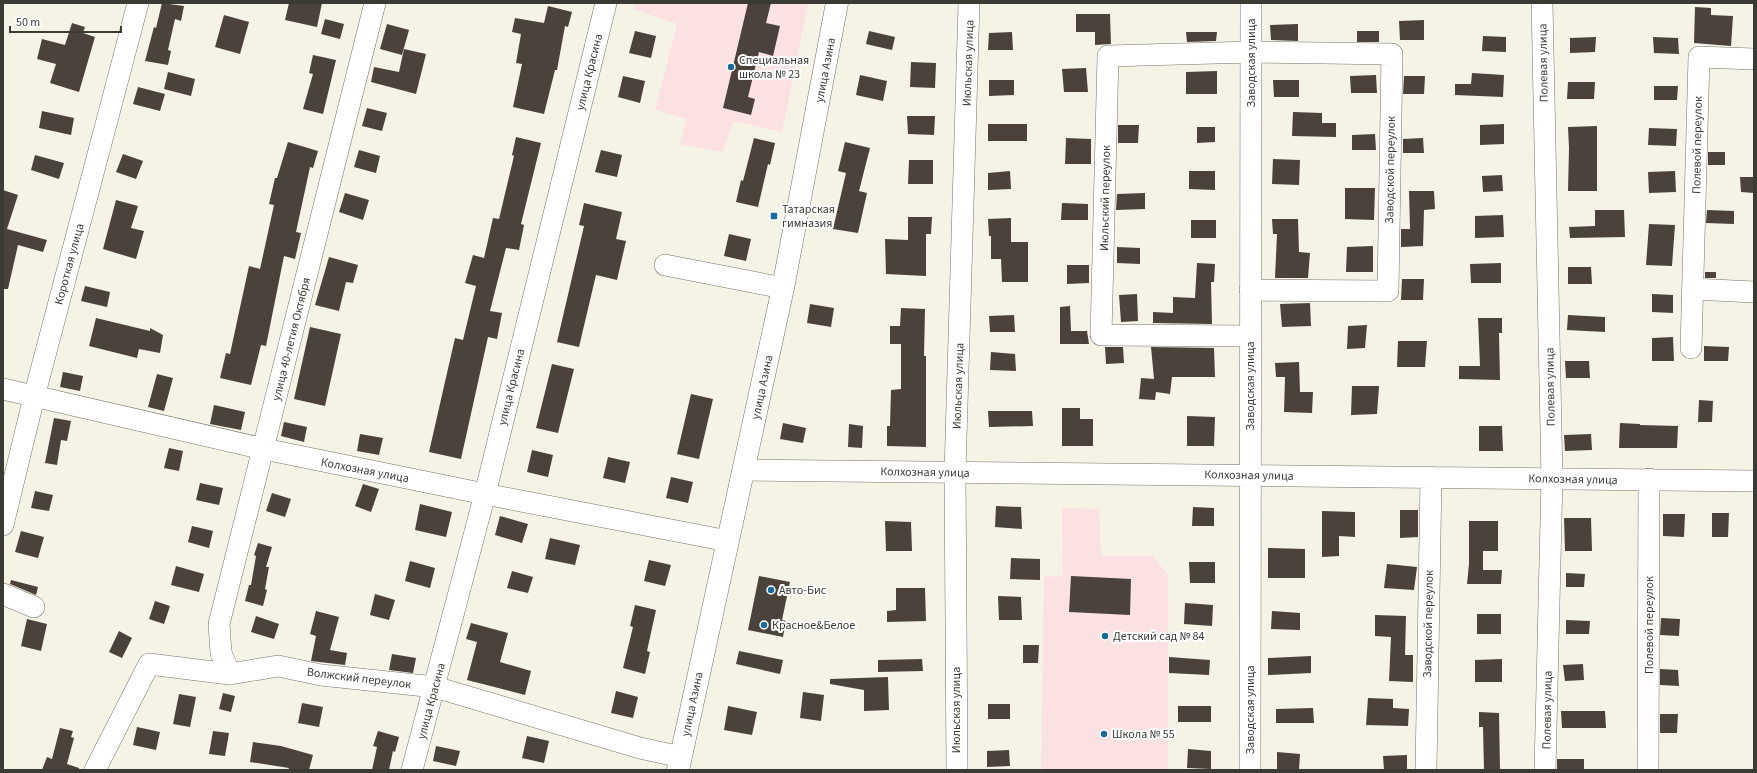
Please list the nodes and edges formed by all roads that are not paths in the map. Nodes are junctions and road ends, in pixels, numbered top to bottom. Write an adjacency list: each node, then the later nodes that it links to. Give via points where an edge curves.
1 (138, 3): 18 (street, Короткая улица)
2 (375, 3): 19 (street, улица 40-летия Октября)
3 (606, 3): 27 (street, улица Красина)
4 (837, 3): 11 (main road, улица Азина)
5 (970, 3): 21 (street, Июльская улица)
6 (1251, 3): 8 (street, Заводская улица)
7 (1542, 3): 24 (street, Полевая улица)
8 (1251, 52): 13 (street, Заводская улица); 13 (street, Заводской переулок, via 1392,54 1388,290); 15 (street, Июльский переулок, via 1108,56 1102,334)
9 (1754, 59): 12 (street, Полевой переулок, via 1699,57)
10 (665, 265): 11 (street)
11 (783, 288): 20 (main road, улица Азина)
12 (1693, 289): 14 (street); 16 (street, Полевой переулок)
13 (1250, 290): 15 (street, Заводская улица)
14 (1754, 292)
15 (1250, 336): 22 (street, Заводская улица)
16 (1691, 348)
17 (3, 389): 18 (street, Колхозная улица)
18 (34, 396): 19 (street, Колхозная улица); 28 (street, Короткая улица)
19 (264, 449): 27 (street, Колхозная улица); 32 (street, улица 40-летия Октября, via 219,624 221,653)
20 (744, 470): 21 (street, Колхозная улица); 29 (main road, улица Азина)
21 (955, 472): 22 (street, Колхозная улица); 37 (street, Июльская улица)
22 (1249, 475): 23 (street, Колхозная улица); 38 (street, Заводская улица)
23 (1431, 477): 24 (street, Колхозная улица); 39 (street, Заводской переулок)
24 (1552, 478): 25 (street, Колхозная улица); 40 (street, Полевая улица)
25 (1650, 479): 26 (street, Колхозная улица); 41 (street, Полевой переулок)
26 (1754, 480)
27 (485, 494): 29 (street, Колхозная улица); 33 (street, улица Красина)
28 (3, 526)
29 (728, 541): 34 (main road, улица Азина)
30 (3, 594): 31 (street)
31 (34, 607)
32 (230, 674): 33 (street, Волжский переулок, via 278,666 320,675); 35 (street, Волжский переулок, via 149,664)
33 (435, 687): 34 (street, Волжский переулок, via 640,748); 36 (street, улица Красина)
34 (679, 764)
35 (95, 770)
36 (412, 770)
37 (957, 770)
38 (1250, 770)
39 (1426, 770)
40 (1545, 770)
41 (1648, 770)

